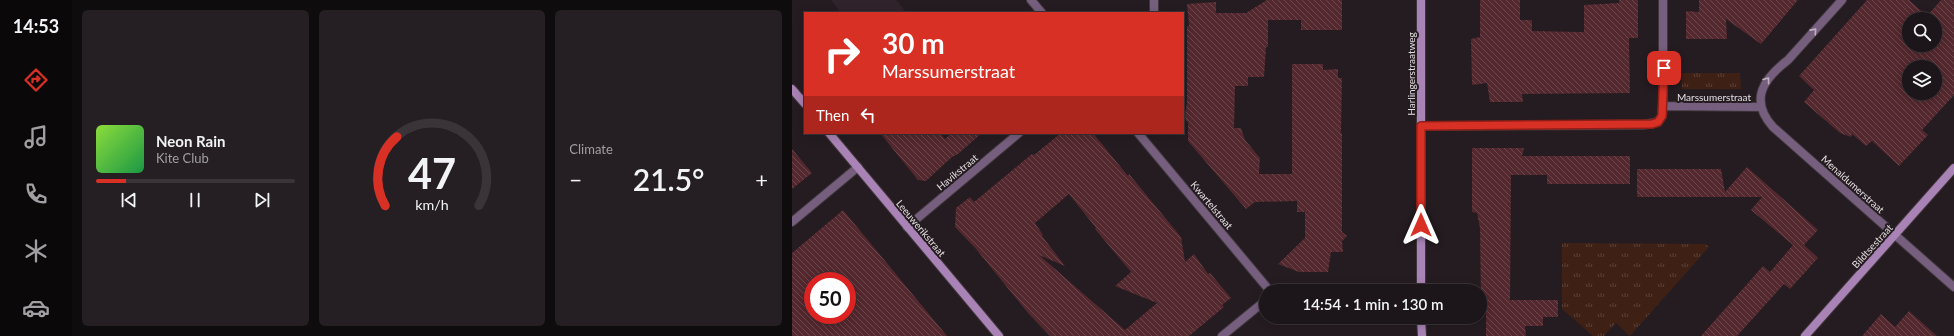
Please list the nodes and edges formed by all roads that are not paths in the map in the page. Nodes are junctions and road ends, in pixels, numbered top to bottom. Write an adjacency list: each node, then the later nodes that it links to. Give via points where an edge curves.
1 (1031, 0): 6 (street)
2 (1154, 0): 7 (street)
3 (1421, 0): 12 (street, Harlingerstraatweg)
4 (1663, 0): 10 (street)
5 (1842, 0): 11 (street, Marssumerstraat, one-way to 5, via 1762,88 1766,81)
6 (1041, 12)
7 (1154, 12)
8 (792, 89): 9 (street)
9 (804, 103)
10 (1664, 106): 11 (street, Marssumerstraat); 12 (street, Marssumerstraat, via 1658,122 1643,125)
11 (1761, 107): 20 (street, Menaldumerstraat, via 1773,127)
12 (1421, 126): 22 (street, Harlingerstraatweg)
13 (830, 134): 16 (street, Leeuwerikstraat)
14 (1018, 134): 19 (street, Havikstraat)
15 (1139, 134): 21 (street, Kwartelstraat)
16 (858, 167): 18 (street); 19 (street, Leeuwerikstraat)
17 (1954, 168): 20 (street, Bildtsestraat)
18 (792, 222)
19 (907, 227): 26 (street, Leeuwerikstraat)
20 (1895, 235): 23 (street, Menaldumerstraat); 29 (street, Bildtsestraat)
21 (1264, 284)
22 (1421, 284)
23 (1954, 287)
24 (1259, 306): 27 (street)
25 (1422, 324): 28 (street)
26 (999, 336)
27 (1222, 336)
28 (1422, 336)
29 (1805, 336)

